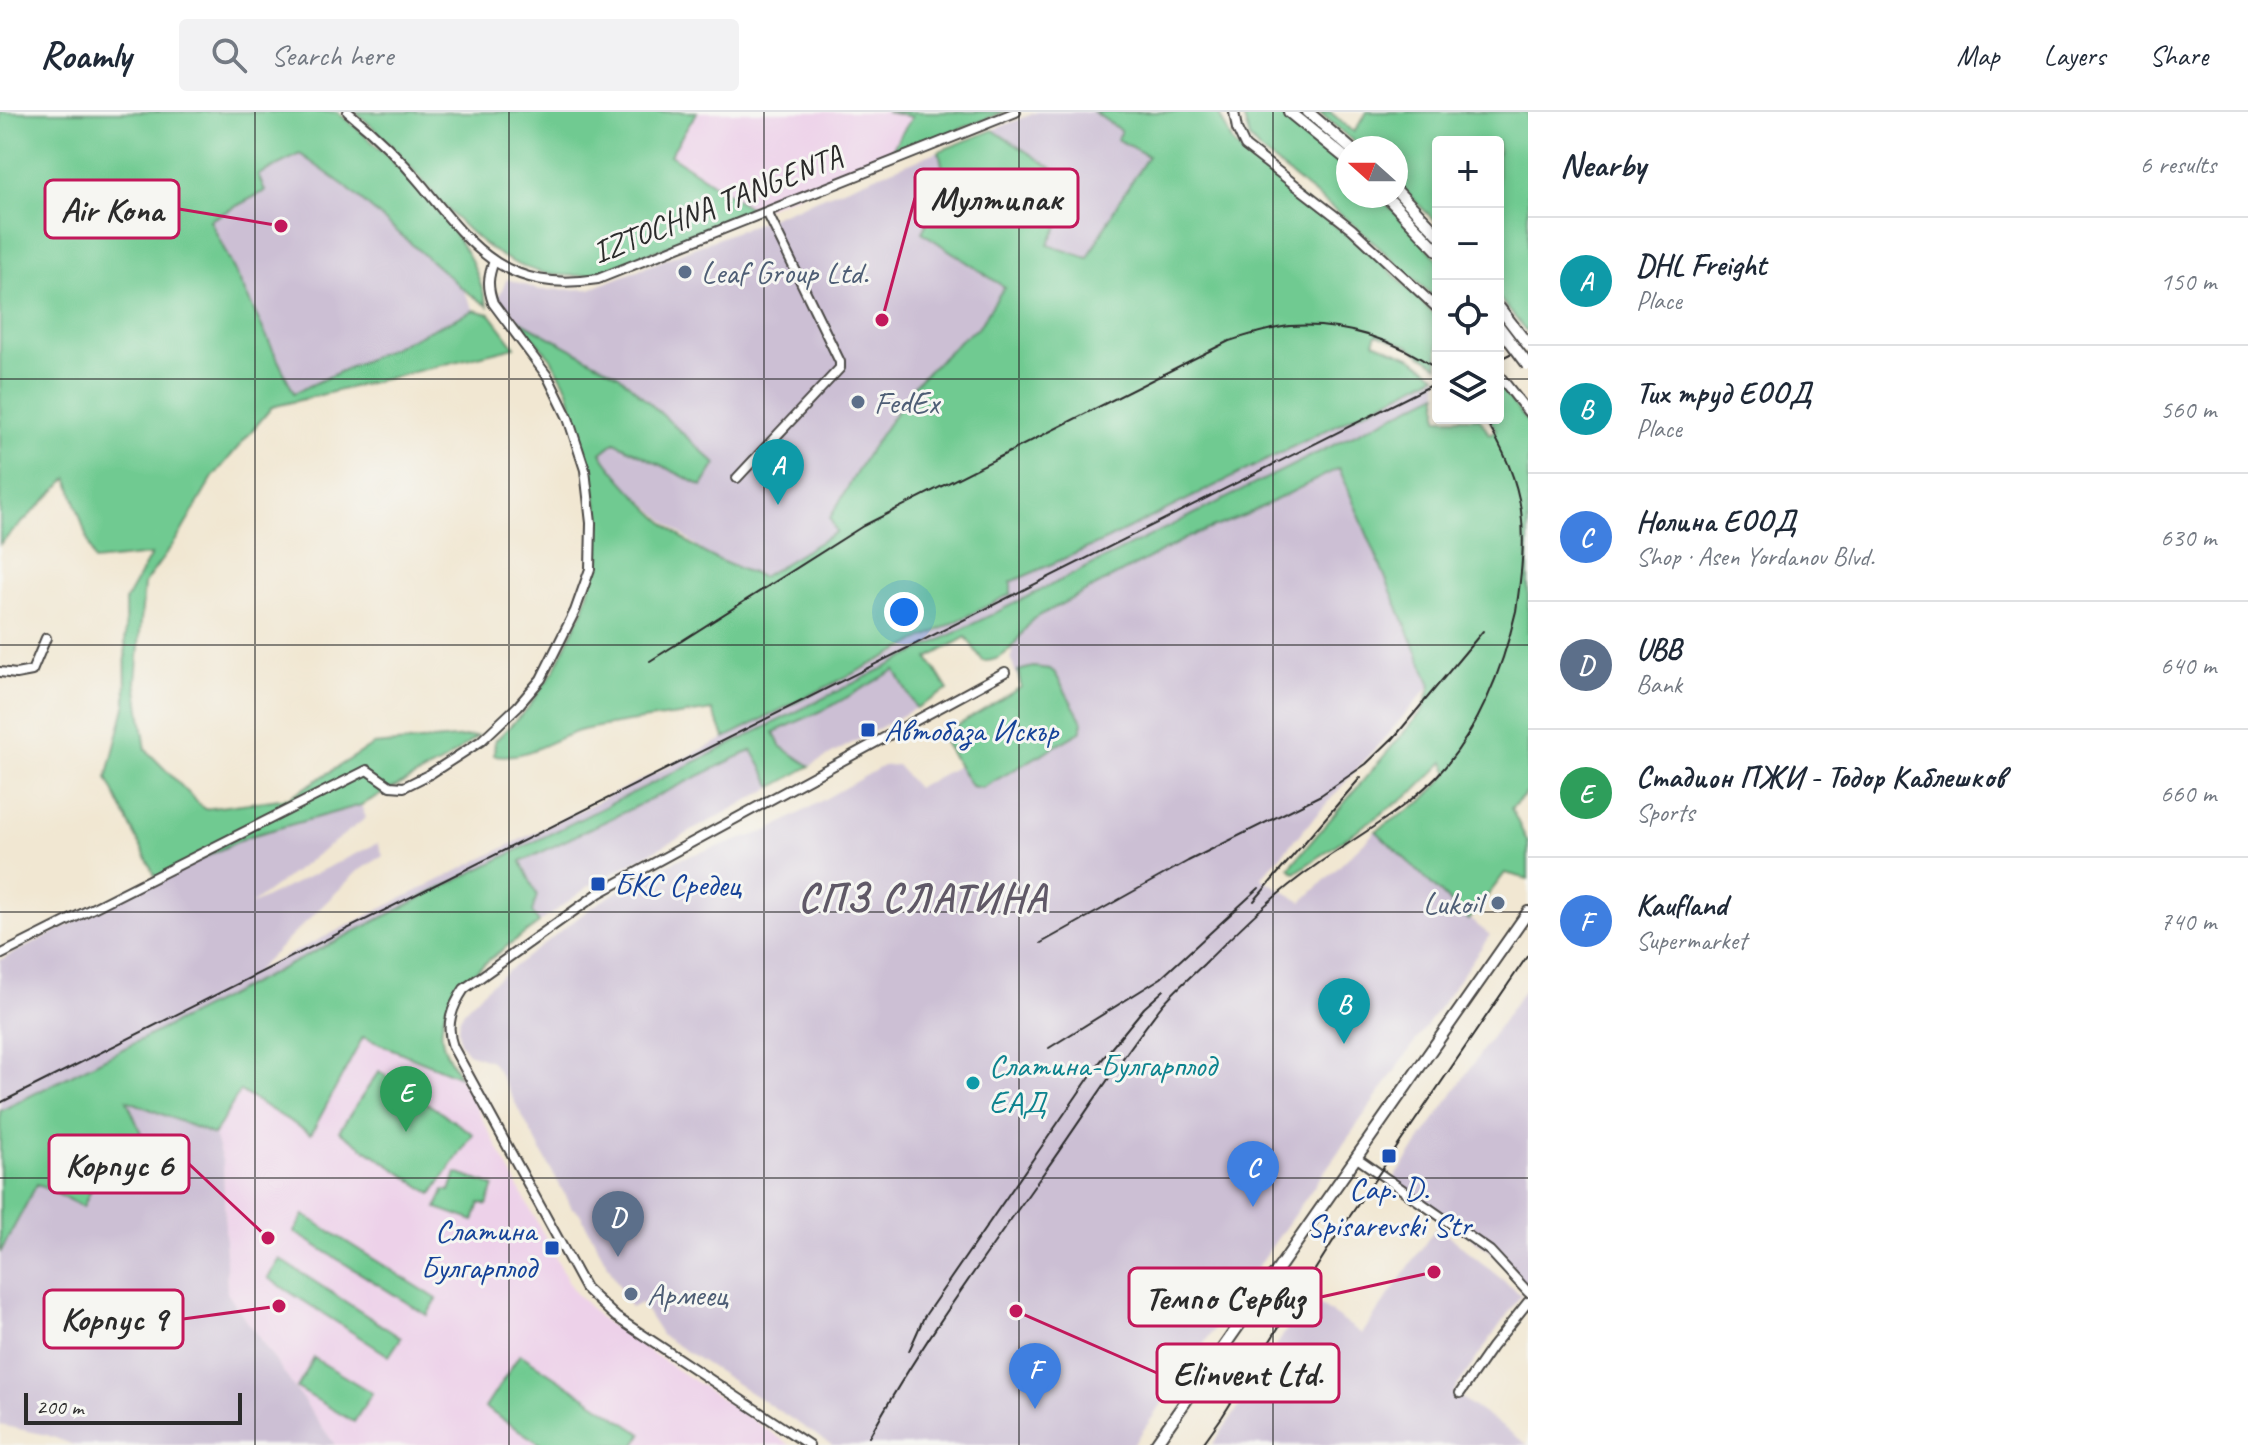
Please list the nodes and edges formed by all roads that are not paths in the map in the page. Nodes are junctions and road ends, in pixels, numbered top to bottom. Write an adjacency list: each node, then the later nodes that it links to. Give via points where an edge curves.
1 (348, 112): 13 (street, IZTOCHNA TANGENTA, via 374,133 473,246)
2 (1016, 112): 10 (street, IZTOCHNA TANGENTA)
3 (1234, 112): 14 (street, via 1245,146 1352,229)
4 (1289, 112): 7 (main road)
5 (1308, 112): 6 (main road)
6 (1336, 136)
7 (1336, 150)
8 (1408, 203): 11 (main road)
9 (1397, 208): 12 (main road)
10 (767, 212): 13 (street, IZTOCHNA TANGENTA, via 598,279 544,282); 21 (street, via 840,368)
11 (1432, 228)
12 (1432, 245)
13 (494, 261): 26 (street, via 488,277 493,303 548,377 568,418 585,470 591,523 590,569 541,679 481,741 430,774 404,787 390,786 367,770)
14 (1432, 303)
15 (1504, 314): 17 (main road, bridge)
16 (1504, 333): 18 (main road, bridge)
17 (1528, 345)
18 (1528, 365)
19 (1504, 382): 20 (street)
20 (1528, 412)
21 (737, 478)
22 (46, 638): 23 (street, via 32,671)
23 (0, 672)
24 (1005, 672): 31 (street, via 599,893 464,989 451,1013 453,1047 585,1288 616,1317)
25 (1528, 912): 27 (main road)
26 (0, 955)
27 (1357, 1158): 28 (street, via 1490,1251); 32 (main road)
28 (1528, 1292)
29 (1528, 1302): 30 (street)
30 (1460, 1393)
31 (809, 1445)
32 (1157, 1445)

